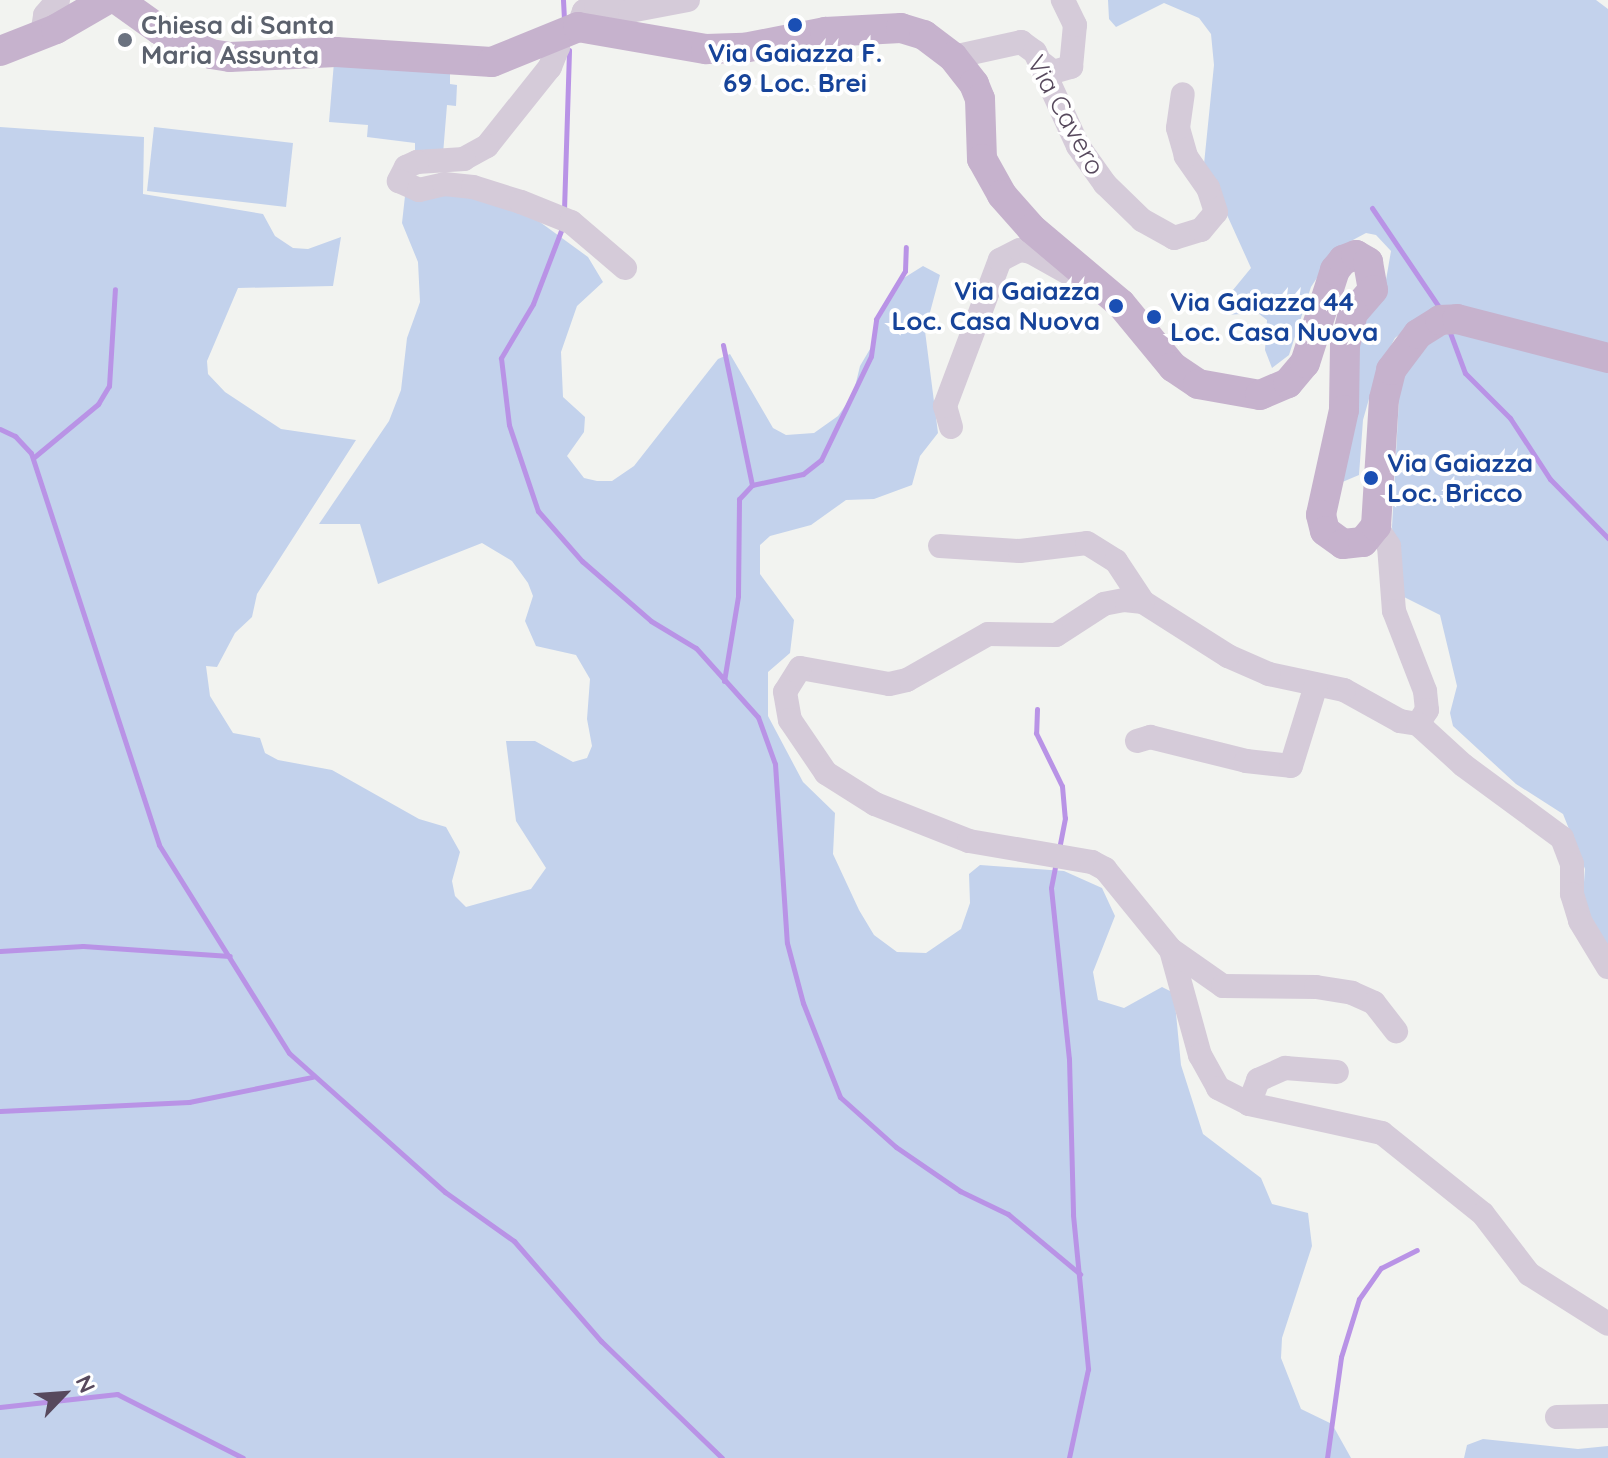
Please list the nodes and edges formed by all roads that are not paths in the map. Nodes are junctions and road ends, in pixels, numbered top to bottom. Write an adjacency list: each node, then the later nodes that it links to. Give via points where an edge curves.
1 (58, 0): 7 (street, via 45,15)
2 (106, 0): 7 (main road)
3 (118, 0): 6 (main road, via 160,30 211,54 230,57 336,52 492,62)
4 (688, 0): 6 (street, via 630,11 596,7 584,11)
5 (1063, 0): 10 (street, via 1075,25 1071,67 1053,72)
6 (566, 31): 9 (main road, via 706,49 744,48 825,32 901,28 924,35); 12 (street, via 550,67 487,146 464,159 417,162 406,167 399,181 419,190 444,184 473,187 521,202 571,222)
7 (42, 35): 8 (main road)
8 (0, 51)
9 (953, 57): 10 (street, Via Cavero, via 1021,42); 13 (main road, via 980,99 987,172 1032,229)
10 (1043, 64): 11 (street, Via Cavero, via 1078,146 1105,184 1142,220 1174,238 1201,230 1216,212 1208,188 1186,156 1178,128)
11 (1183, 94)
12 (625, 268)
13 (1099, 283): 15 (street, via 1078,279 1031,252 1020,250 1000,260 945,406); 16 (main road, via 1184,376 1237,395 1260,395 1288,383 1305,363 1324,296 1343,260 1356,255 1368,262 1373,290 1353,313 1345,345 1344,410 1321,515 1330,536 1349,546 1363,542)
14 (1608, 358): 16 (main road, via 1457,319 1440,320 1418,334 1391,370 1384,399)
15 (951, 427)
16 (1376, 526): 20 (street, via 1389,546 1394,611 1425,691 1427,710)
17 (940, 546): 18 (street, via 1020,551 1087,543 1116,561)
18 (1143, 602): 19 (street, via 1228,656 1285,680); 22 (street, via 1114,600 1056,635 988,634 907,680 889,684 800,668 785,692 801,741 826,773 853,794 969,841 1092,862 1150,918)
19 (1316, 685): 20 (street, via 1344,690 1400,721); 21 (street, via 1291,766 1246,761 1150,737)
20 (1418, 724): 23 (street, via 1463,765 1562,838 1572,864 1572,894 1580,921)
21 (1137, 741)
22 (1171, 950): 24 (street, via 1223,986 1316,987 1352,993 1374,1003); 27 (street, via 1207,1074 1229,1095)
23 (1608, 967)
24 (1396, 1031)
25 (1337, 1072): 26 (street, via 1285,1068)
26 (1270, 1074): 27 (street, via 1258,1080); 28 (street, via 1280,1081)
27 (1249, 1104): 28 (street)
28 (1279, 1110): 29 (street, via 1382,1133 1483,1214 1529,1274)
29 (1608, 1324)
30 (1608, 1416): 31 (street)
31 (1557, 1417)

